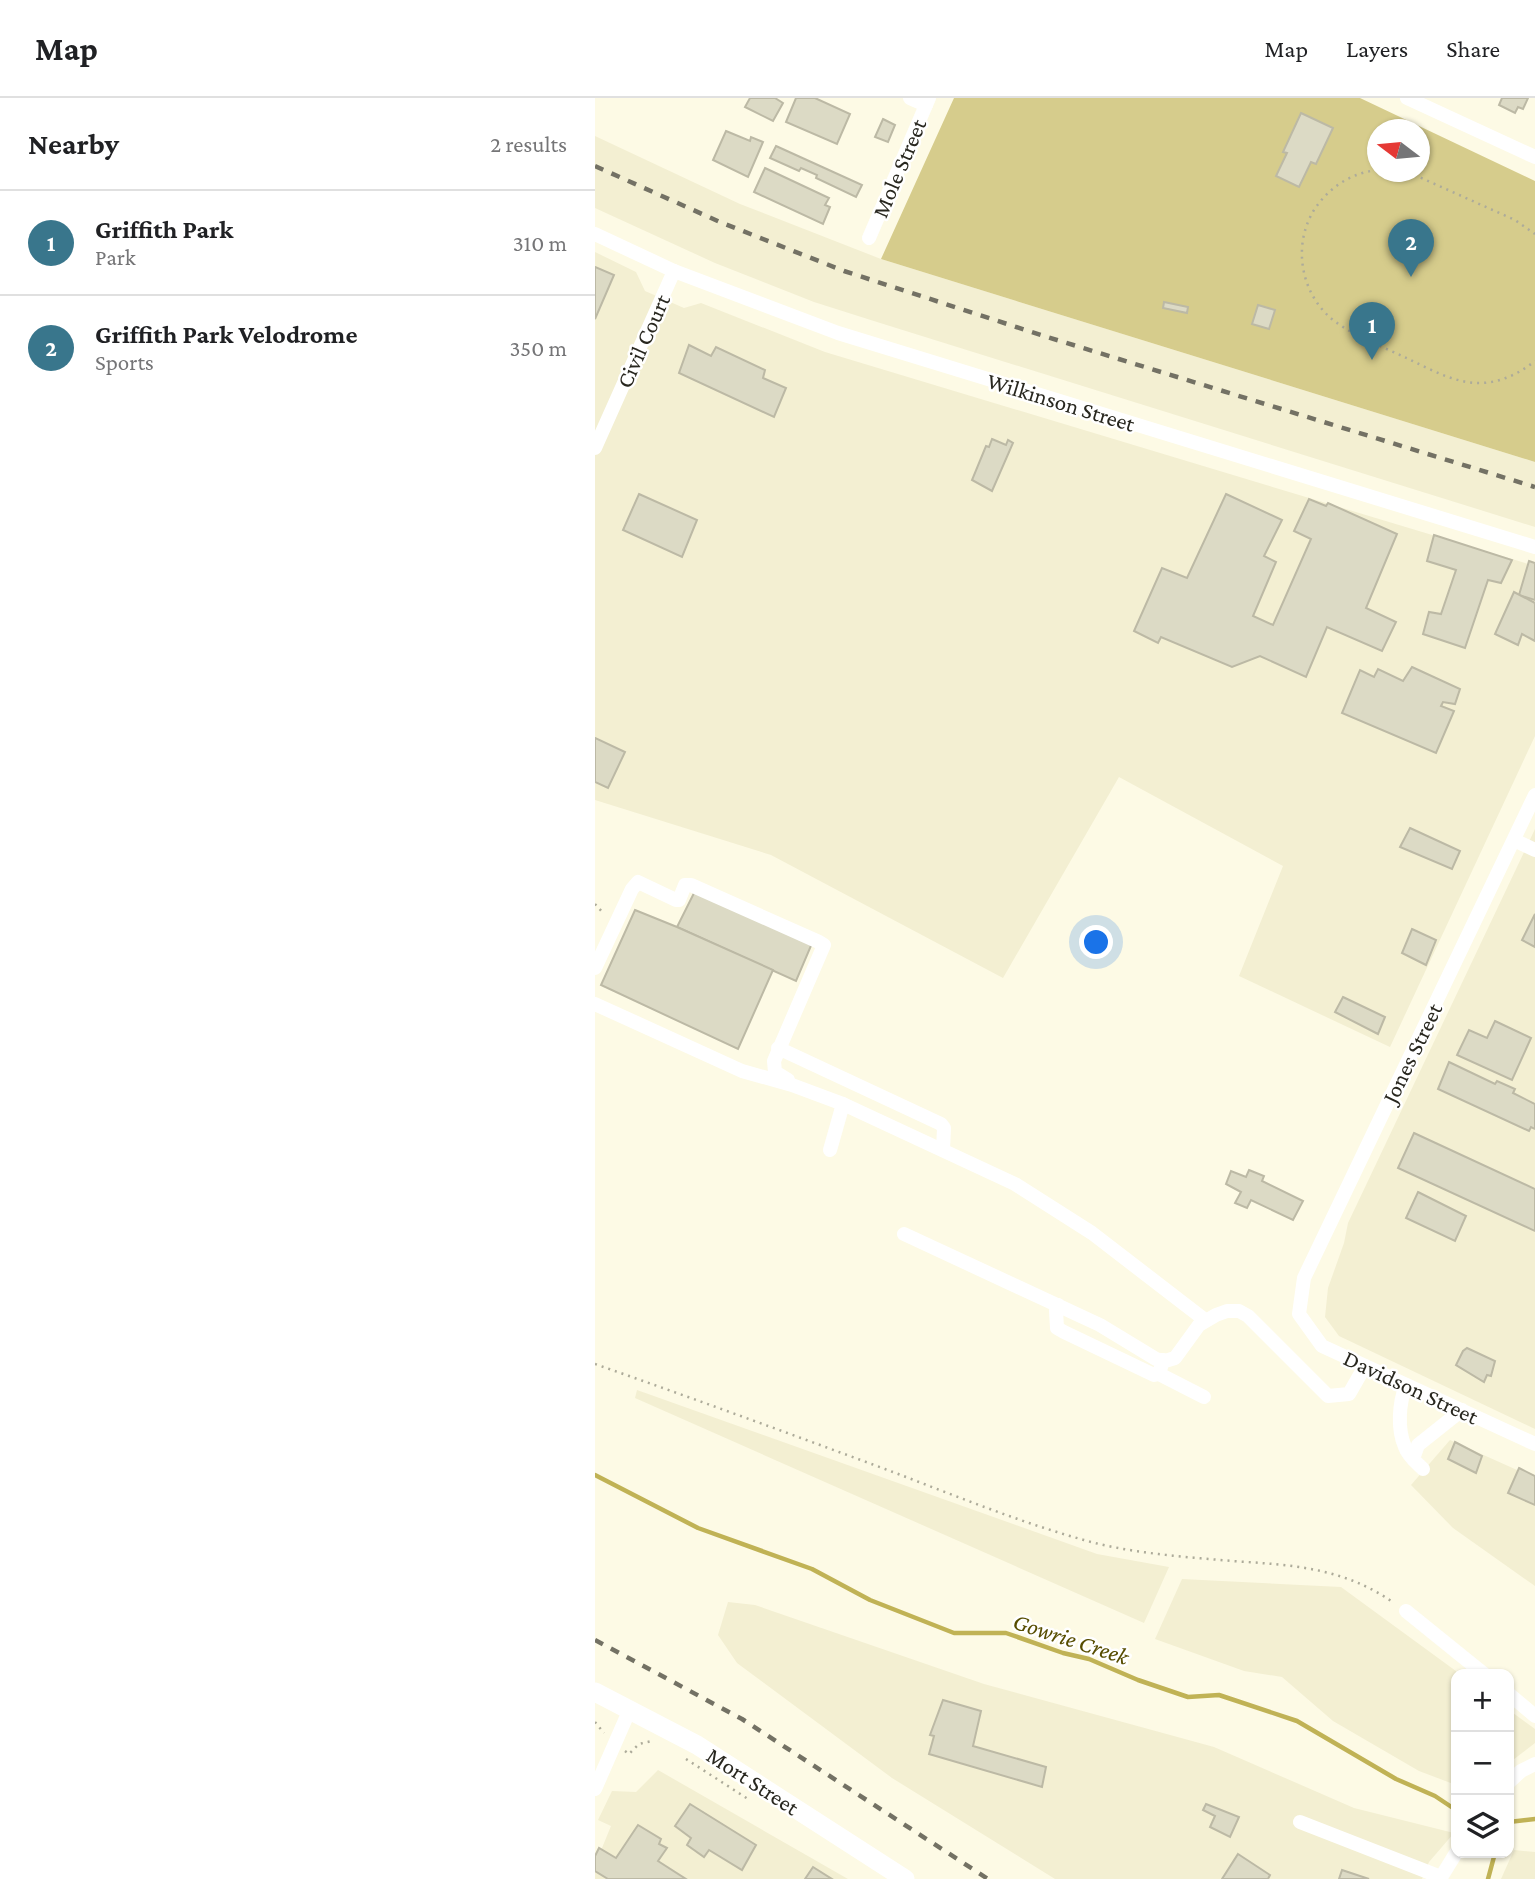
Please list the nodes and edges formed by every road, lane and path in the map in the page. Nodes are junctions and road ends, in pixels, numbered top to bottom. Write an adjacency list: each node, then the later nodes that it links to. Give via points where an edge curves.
1 (910, 98): 3 (street)
2 (1407, 98): 4 (street)
3 (928, 102): 9 (street, Mole Street)
4 (1535, 157)
5 (1367, 172): 11 (path, via 1331,190 1307,224 1303,266 1318,305 1350,331 1455,380 1497,381)
6 (1430, 182): 8 (path, via 1515,220)
7 (595, 234): 10 (street, Wilkinson Street)
8 (1535, 234)
9 (869, 238)
10 (674, 271): 12 (street, Civil Court); 13 (street, Wilkinson Street, via 838,333)
11 (1535, 361)
12 (595, 448)
13 (1535, 547)
14 (1535, 795): 15 (street, Jones Street)
15 (1514, 840): 16 (street); 26 (street, Jones Street, via 1304,1278)
16 (1535, 850)
17 (595, 968): 19 (street, via 635,883 676,900 687,883 697,887 824,945)
18 (595, 1004): 20 (street, via 717,1061)
19 (778, 1048): 20 (street, via 775,1072); 23 (street, via 941,1124)
20 (799, 1087): 21 (street)
21 (843, 1104): 22 (street); 23 (street)
22 (830, 1150)
23 (943, 1150): 27 (street, via 1015,1184 1067,1216)
24 (904, 1234): 25 (street)
25 (1058, 1305): 30 (street, via 1100,1325 1156,1359); 30 (street, via 1057,1328 1154,1375)
26 (1299, 1314): 29 (street, Davidson Street, via 1322,1346)
27 (1205, 1320): 29 (street, via 1227,1311 1248,1316 1328,1396 1349,1394); 30 (street, via 1175,1358)
28 (595, 1364): 35 (path, via 984,1507 1095,1542 1180,1557 1288,1563 1332,1573)
29 (1365, 1366): 31 (street, Davidson Street)
30 (1161, 1367): 32 (street)
31 (1406, 1385): 33 (street, Davidson Street); 33 (street, via 1401,1433 1405,1450 1418,1464 1418,1445)
32 (1204, 1397)
33 (1462, 1410): 34 (street, Davidson Street)
34 (1535, 1444)
35 (1406, 1611): 36 (street)
36 (1479, 1669)
37 (595, 1692): 39 (main road, Mort Street)
38 (1514, 1698): 40 (street)
39 (630, 1709): 42 (street); 52 (main road, Mort Street, via 697,1745)
40 (1535, 1716)
41 (595, 1722): 42 (path)
42 (616, 1743): 43 (path, via 629,1754 639,1744 652,1741); 47 (street)
43 (662, 1746)
44 (680, 1756): 48 (path)
45 (1535, 1764): 46 (street)
46 (1514, 1777)
47 (595, 1790)
48 (751, 1801)
49 (1300, 1822): 51 (street)
50 (1454, 1858): 51 (street)
51 (1441, 1878)
52 (905, 1879)

